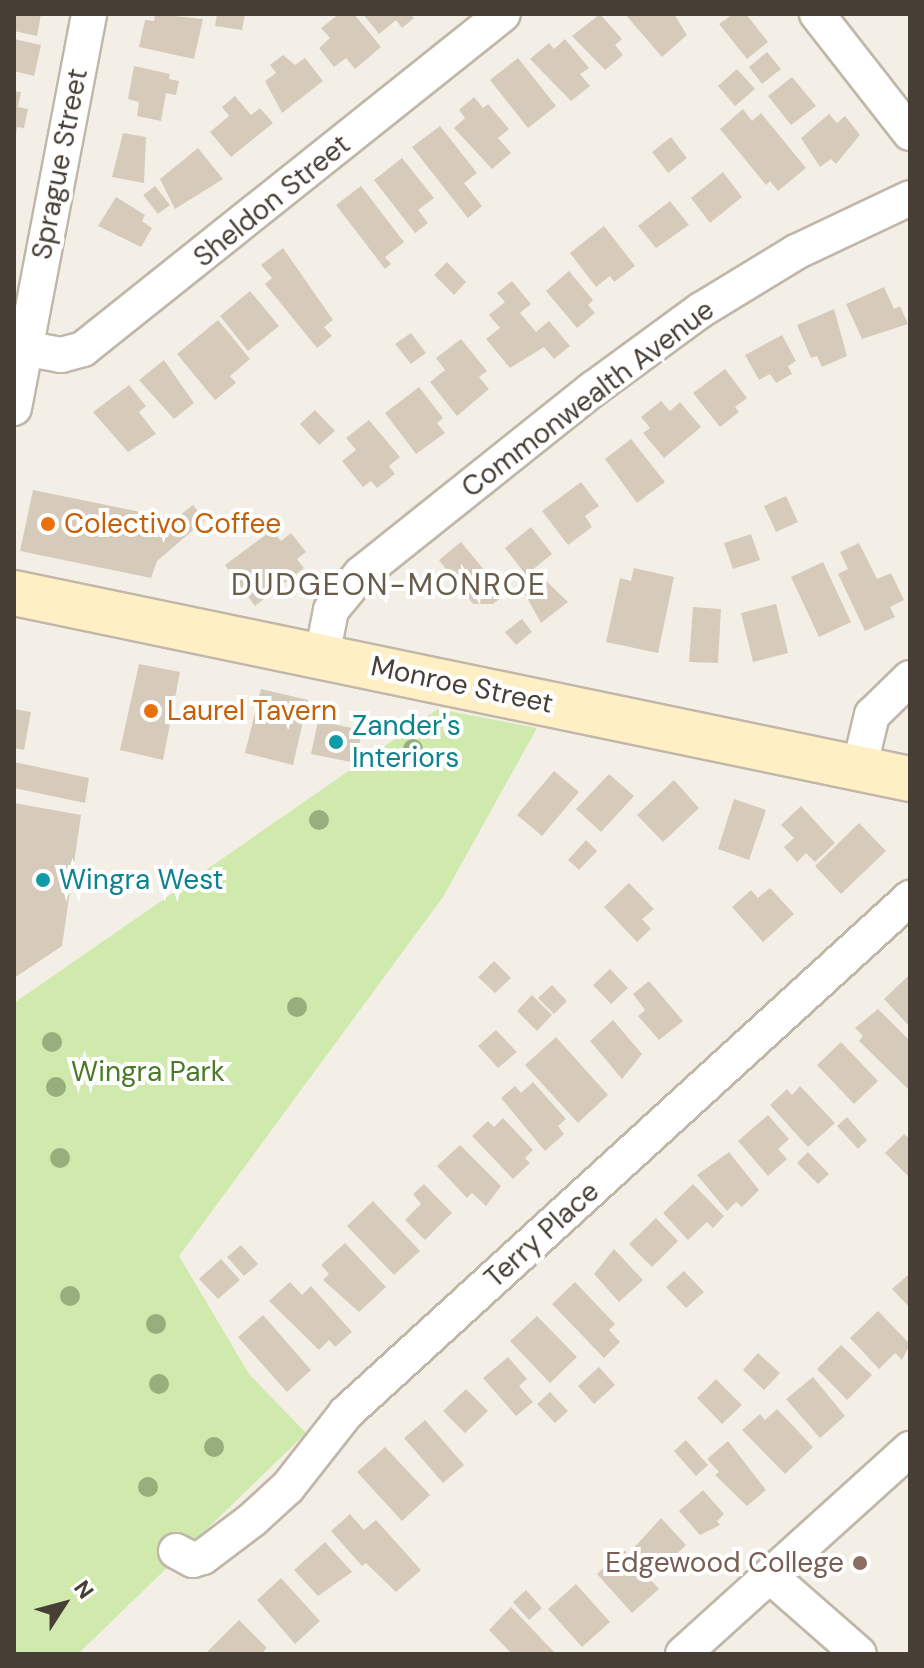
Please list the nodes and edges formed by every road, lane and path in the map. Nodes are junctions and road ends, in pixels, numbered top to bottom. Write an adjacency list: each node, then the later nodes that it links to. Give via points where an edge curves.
1 (89, 14): 6 (street, Sprague Street, via 42,245)
2 (503, 14): 6 (street, Sheldon Street, via 83,349 61,355)
3 (817, 14): 4 (street)
4 (910, 133)
5 (910, 198): 9 (street, Commonwealth Avenue, via 796,252 701,310 593,389 361,574 331,610)
6 (28, 349): 7 (street, Sprague Street)
7 (14, 408)
8 (14, 593): 9 (main road, Monroe Street)
9 (322, 656): 11 (main road, Monroe Street)
10 (910, 678): 11 (street, via 872,715)
11 (859, 769): 12 (main road, Monroe Street)
12 (910, 779)
13 (910, 898): 15 (street, Terry Place, via 346,1413 304,1470 252,1520 203,1557 193,1560)
14 (910, 1449): 16 (street)
15 (176, 1551)
16 (770, 1576): 17 (street); 18 (street)
17 (683, 1654)
18 (859, 1654)

